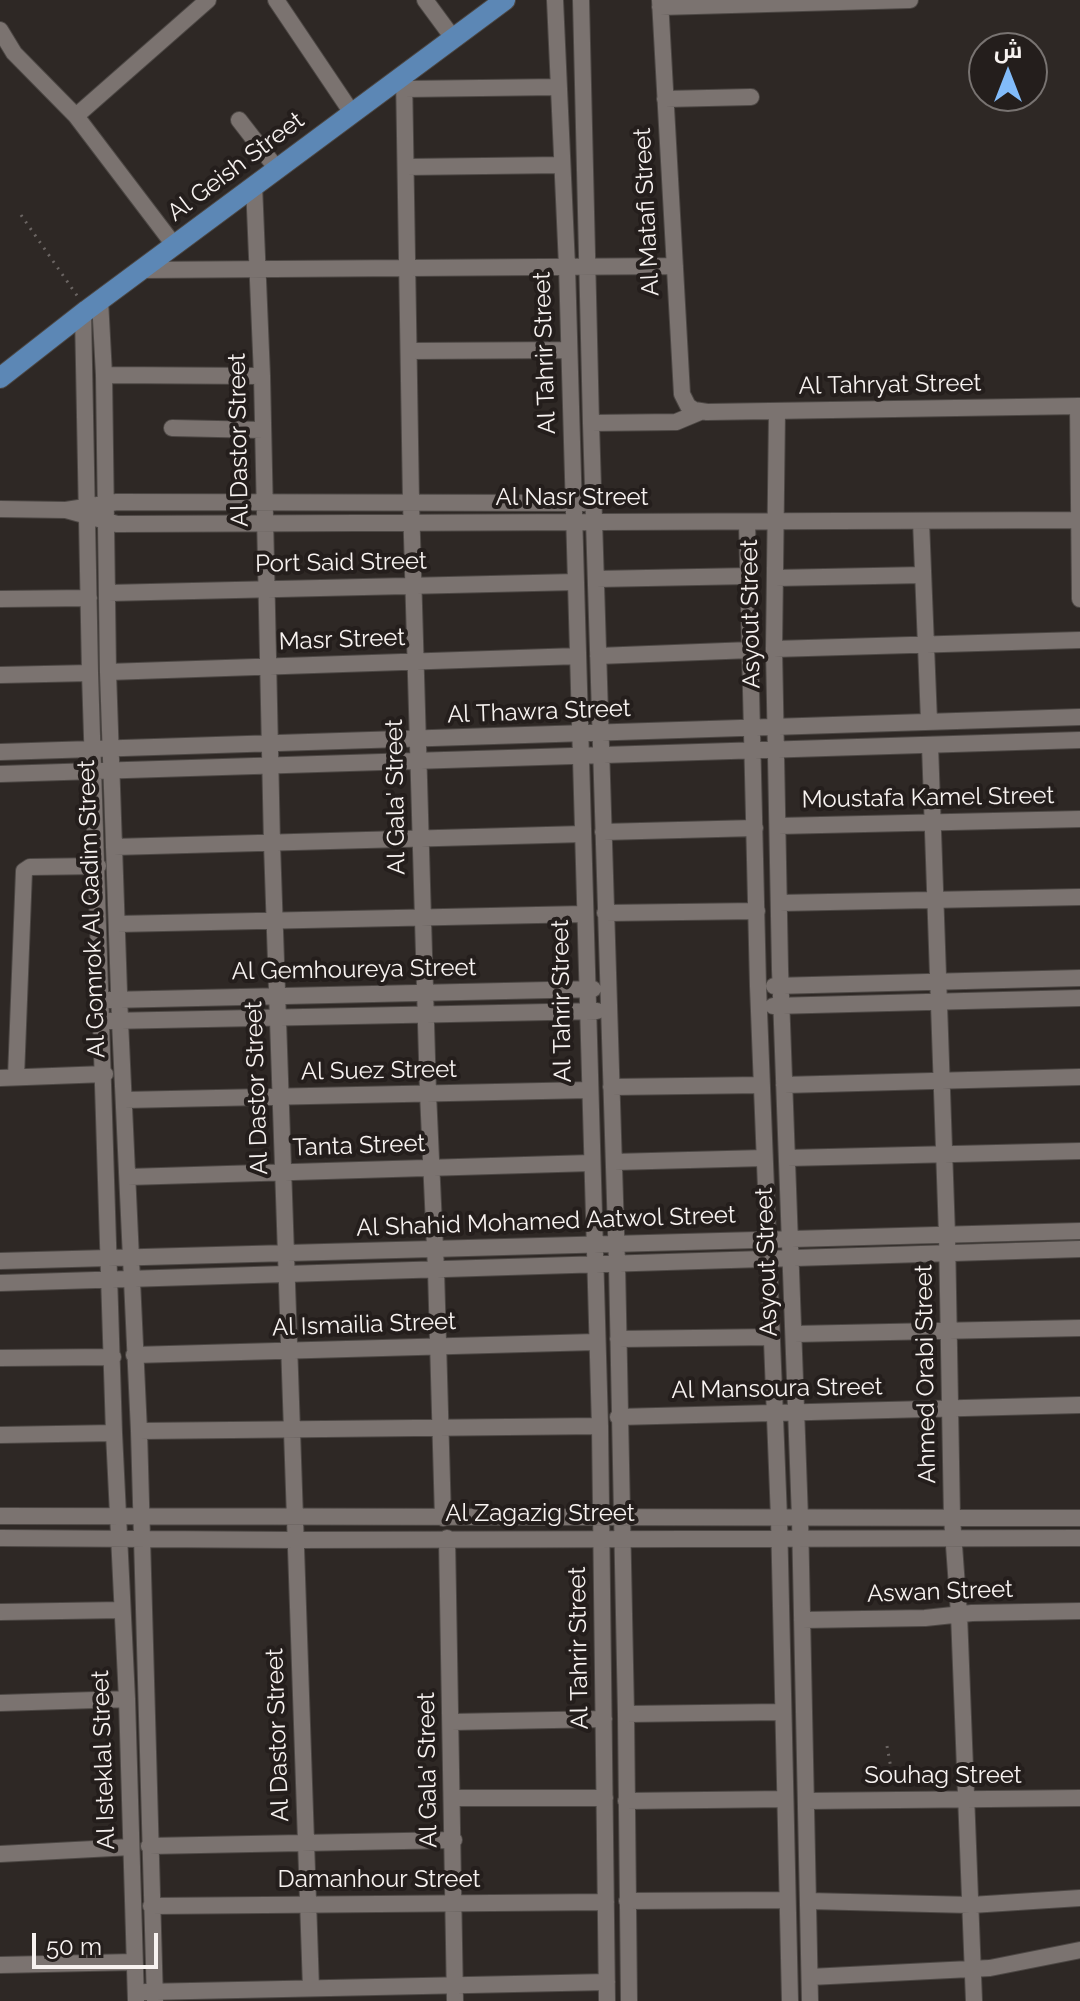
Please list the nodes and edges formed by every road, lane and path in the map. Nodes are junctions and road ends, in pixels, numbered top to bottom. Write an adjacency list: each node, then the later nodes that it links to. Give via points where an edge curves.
1 (208, 0): 17 (street)
2 (276, 0): 16 (street)
3 (425, 0): 11 (street)
4 (505, 0): 11 (main road, Al Geish Street)
5 (555, 0): 13 (street, Al Tahrir Street)
6 (581, 0): 26 (street, Al Tahrir Street)
7 (890, 0): 8 (street); 9 (street)
8 (910, 0)
9 (660, 3): 15 (street, Al Matafi Street)
10 (0, 30): 17 (street, via 14,53)
11 (453, 38): 12 (main road, Al Geish Street)
12 (404, 82): 13 (street); 16 (main road, Al Geish Street); 20 (street, Al Gala' Street)
13 (558, 87): 19 (street, Al Tahrir Street)
14 (751, 97): 15 (street)
15 (665, 99): 27 (street, Al Matafi Street)
16 (352, 113): 21 (main road, Al Geish Street)
17 (76, 116): 24 (street)
18 (239, 120): 21 (street)
19 (562, 165): 20 (street); 25 (street, Al Tahrir Street)
20 (406, 167): 28 (street, Al Gala' Street)
21 (277, 169): 22 (main road, Al Geish Street)
22 (254, 185): 24 (main road, Al Geish Street); 29 (street, Al Dastor Street)
23 (21, 215): 31 (path)
24 (174, 245): 30 (main road, Al Geish Street)
25 (567, 266): 26 (street); 28 (street); 32 (street, Al Tahrir Street)
26 (586, 266): 27 (street); 40 (street, Al Tahrir Street)
27 (675, 266): 39 (street, Al Matafi Street, via 682,394 688,406)
28 (407, 267): 29 (street); 33 (street, Al Gala' Street)
29 (259, 268): 30 (street); 35 (street, Al Dastor Street)
30 (141, 270): 31 (main road, Al Geish Street)
31 (90, 307): 34 (street, Al Gomrok Al Qadim Street); 36 (main road, Al Geish Street); 49 (street, Al Gomrok Al Qadim Street)
32 (569, 350): 33 (street); 46 (street, Al Tahrir Street)
33 (409, 351): 44 (street, Al Gala' Street)
34 (104, 375): 35 (street); 45 (street, Al Gomrok Al Qadim Street)
35 (262, 376): 42 (street, Al Dastor Street)
36 (0, 378)
37 (1079, 406): 38 (street, Al Tahryat Street); 50 (street)
38 (777, 411): 39 (street, Al Tahryat Street); 52 (street, Asyout Street)
39 (700, 412): 40 (street, Al Tahryat Street, via 667,423)
40 (591, 423): 47 (street, Al Tahrir Street)
41 (172, 428): 42 (street)
42 (263, 430): 43 (street, Al Dastor Street)
43 (265, 502): 44 (street, Al Nasr Street); 45 (street, Al Nasr Street); 54 (street, Al Dastor Street)
44 (411, 502): 46 (street, Al Nasr Street); 55 (street, Al Gala' Street)
45 (105, 503): 49 (street, Al Nasr Street); 51 (street, Al Gomrok Al Qadim Street)
46 (573, 503): 47 (street, Al Nasr Street); 56 (street, Al Tahrir Street)
47 (593, 503): 57 (street, Al Tahrir Street)
48 (0, 509): 49 (street, Al Nasr Street)
49 (87, 511): 51 (street, Al Nasr Street); 67 (street, Al Gomrok Al Qadim Street)
50 (1079, 520): 53 (street, Al Nasr Street); 69 (street)
51 (105, 521): 54 (street, Al Nasr Street); 66 (street, Al Gomrok Al Qadim Street)
52 (774, 521): 53 (street, Al Nasr Street); 58 (street, Al Nasr Street); 61 (street, Asyout Street)
53 (921, 521): 59 (street)
54 (265, 522): 55 (street, Al Nasr Street); 65 (street, Al Dastor Street)
55 (412, 522): 56 (street, Al Nasr Street); 64 (street, Al Gala' Street)
56 (574, 522): 57 (street, Al Nasr Street); 63 (street, Al Tahrir Street)
57 (594, 522): 58 (street, Al Nasr Street); 62 (street, Al Tahrir Street)
58 (747, 522): 60 (street, Asyout Street)
59 (923, 575): 61 (street); 71 (street)
60 (749, 576): 62 (street); 73 (street, Asyout Street)
61 (775, 578): 72 (street, Asyout Street)
62 (596, 579): 75 (street, Al Tahrir Street)
63 (576, 582): 64 (street, Port Said Street); 74 (street, Al Tahrir Street)
64 (414, 586): 65 (street, Port Said Street); 76 (street, Al Gala' Street)
65 (266, 589): 66 (street, Port Said Street); 77 (street, Al Dastor Street)
66 (108, 593): 78 (street, Al Gomrok Al Qadim Street)
67 (89, 598): 68 (street); 79 (street, Al Gomrok Al Qadim Street)
68 (0, 599)
69 (1080, 599)
70 (1080, 640): 71 (street)
71 (926, 644): 72 (street); 82 (street)
72 (774, 649): 83 (street, Asyout Street)
73 (751, 650): 75 (street); 84 (street, Asyout Street)
74 (578, 656): 76 (street, Masr Street); 86 (street, Al Tahrir Street)
75 (598, 656): 85 (street, Al Tahrir Street)
76 (416, 662): 77 (street, Masr Street); 87 (street, Al Gala' Street)
77 (267, 667): 78 (street, Masr Street); 89 (street, Al Dastor Street)
78 (108, 672): 92 (street, Al Gomrok Al Qadim Street)
79 (90, 673): 80 (street); 91 (street, Al Gomrok Al Qadim Street)
80 (0, 675)
81 (1080, 717): 82 (street, Al Thawra Street)
82 (929, 721): 83 (street, Al Thawra Street)
83 (776, 728): 84 (street, Al Thawra Street); 93 (street, Asyout Street)
84 (754, 729): 85 (street, Al Thawra Street); 94 (street, Asyout Street)
85 (601, 734): 86 (street, Al Thawra Street); 96 (street, Al Tahrir Street)
86 (581, 735): 87 (street, Al Thawra Street); 97 (street, Al Tahrir Street)
87 (419, 740): 89 (street, Al Thawra Street); 98 (street, Al Gala' Street)
88 (1080, 740): 90 (street, Al Thawra Street)
89 (269, 745): 92 (street, Al Thawra Street); 99 (street, Al Dastor Street)
90 (930, 745): 93 (street, Al Thawra Street); 103 (street, Ahmed Orabi Street)
91 (93, 749): 92 (street, Al Thawra Street); 95 (street, Al Thawra Street); 100 (street, Al Gomrok Al Qadim Street)
92 (111, 749): 100 (street, Al Gomrok Al Qadim Street)
93 (777, 750): 94 (street, Al Thawra Street); 104 (street, Asyout Street)
94 (754, 751): 96 (street, Al Thawra Street); 105 (street, Asyout Street)
95 (0, 752)
96 (601, 754): 97 (street, Al Thawra Street); 106 (street, Al Tahrir Street)
97 (581, 755): 98 (street, Al Thawra Street); 107 (street, Al Tahrir Street)
98 (419, 760): 99 (street, Al Thawra Street); 108 (street, Al Gala' Street)
99 (269, 765): 100 (street, Al Thawra Street); 109 (street, Al Dastor Street)
100 (103, 770): 101 (street, Al Thawra Street); 110 (street, Al Gomrok Al Qadim Street); 111 (street, Al Gomrok Al Qadim Street)
101 (0, 774)
102 (1080, 819): 103 (street, Moustafa Kamel Street)
103 (932, 822): 104 (street, Moustafa Kamel Street); 113 (street, Ahmed Orabi Street)
104 (778, 826): 114 (street, Asyout Street)
105 (755, 828): 106 (street); 115 (street, Asyout Street)
106 (603, 832): 116 (street, Al Tahrir Street)
107 (583, 834): 108 (street); 117 (street, Al Tahrir Street)
108 (421, 839): 109 (street); 118 (street, Al Gala' Street)
109 (272, 844): 110 (street); 119 (street, Al Dastor Street)
110 (114, 847): 120 (street, Al Gomrok Al Qadim Street)
111 (98, 866): 130 (street, Al Gomrok Al Qadim Street); 140 (street, via 24,871)
112 (1080, 897): 113 (street)
113 (934, 900): 114 (street); 122 (street, Ahmed Orabi Street)
114 (779, 903): 124 (street, Asyout Street)
115 (757, 911): 116 (street); 123 (street, Asyout Street)
116 (605, 913): 125 (street, Al Tahrir Street)
117 (584, 914): 118 (street); 126 (street, Al Tahrir Street)
118 (423, 917): 119 (street); 127 (street, Al Gala' Street)
119 (275, 921): 120 (street); 128 (street, Al Dastor Street)
120 (117, 924): 130 (street, Al Gomrok Al Qadim Street)
121 (1080, 978): 122 (street)
122 (937, 981): 124 (street); 131 (street, Ahmed Orabi Street)
123 (758, 986): 124 (street); 132 (street, Asyout Street)
124 (781, 986): 133 (street, Asyout Street)
125 (607, 988): 126 (street, Al Gemhoureya Street); 134 (street, Al Tahrir Street)
126 (586, 989): 127 (street, Al Gemhoureya Street); 135 (street, Al Tahrir Street)
127 (425, 993): 128 (street, Al Gemhoureya Street); 136 (street, Al Gala' Street)
128 (278, 996): 130 (street, Al Gemhoureya Street); 137 (street, Al Dastor Street)
129 (1080, 998): 131 (street)
130 (111, 1000): 138 (street, Al Gomrok Al Qadim Street)
131 (938, 1002): 133 (street); 142 (street, Ahmed Orabi Street)
132 (759, 1006): 133 (street); 143 (street, Asyout Street)
133 (782, 1006): 144 (street, Asyout Street)
134 (608, 1010): 135 (street, Al Gemhoureya Street); 145 (street, Al Tahrir Street)
135 (586, 1011): 136 (street, Al Gemhoureya Street); 146 (street, Al Tahrir Street)
136 (426, 1015): 137 (street, Al Gemhoureya Street); 147 (street, Al Gala' Street)
137 (278, 1018): 138 (street, Al Gemhoureya Street); 148 (street, Al Dastor Street)
138 (111, 1021): 139 (street, Al Gomrok Al Qadim Street); 149 (street, Al Gomrok Al Qadim Street)
139 (105, 1074): 140 (street); 171 (street, Al Gomrok Al Qadim Street)
140 (8, 1077)
141 (1080, 1077): 142 (street)
142 (941, 1081): 144 (street); 151 (street, Ahmed Orabi Street)
143 (762, 1085): 145 (street); 152 (street, Asyout Street)
144 (784, 1085): 153 (street, Asyout Street)
145 (611, 1087): 154 (street, Al Tahrir Street)
146 (589, 1090): 147 (street, Al Suez Street); 155 (street, Al Tahrir Street)
147 (428, 1093): 148 (street, Al Suez Street); 156 (street, Al Gala' Street)
148 (282, 1097): 149 (street, Al Suez Street); 157 (street, Al Dastor Street)
149 (124, 1100): 158 (street, Al Gomrok Al Qadim Street)
150 (1080, 1151): 151 (street)
151 (944, 1154): 153 (street); 160 (street, Ahmed Orabi Street)
152 (764, 1158): 154 (street); 162 (street, Asyout Street)
153 (787, 1158): 161 (street, Asyout Street)
154 (614, 1162): 163 (street, Al Tahrir Street)
155 (591, 1163): 156 (street, Tanta Street); 164 (street, Al Tahrir Street)
156 (431, 1168): 157 (street, Tanta Street); 165 (street, Al Gala' Street)
157 (284, 1172): 158 (street, Tanta Street); 168 (street, Al Dastor Street)
158 (128, 1177): 169 (street, Al Gomrok Al Qadim Street)
159 (1080, 1231): 160 (street, Al Shahid Mohamed Aatwol Street)
160 (947, 1235): 161 (street, Al Shahid Mohamed Aatwol Street); 167 (street, Ahmed Orabi Street)
161 (790, 1239): 162 (street, Al Shahid Mohamed Aatwol Street); 170 (street, Asyout Street)
162 (767, 1240): 163 (street, Al Shahid Mohamed Aatwol Street); 172 (street, Asyout Street)
163 (617, 1244): 164 (street, Al Shahid Mohamed Aatwol Street); 174 (street, Al Tahrir Street)
164 (593, 1245): 165 (street, Al Shahid Mohamed Aatwol Street); 175 (street, Al Tahrir Street)
165 (435, 1249): 168 (street, Al Shahid Mohamed Aatwol Street); 176 (street, Al Gala' Street)
166 (1080, 1249): 167 (street, Al Shahid Mohamed Aatwol Street)
167 (948, 1253): 170 (street, Al Shahid Mohamed Aatwol Street); 182 (street, Ahmed Orabi Street)
168 (287, 1254): 169 (street, Al Shahid Mohamed Aatwol Street); 177 (street, Al Dastor Street)
169 (131, 1258): 171 (street, Al Shahid Mohamed Aatwol Street); 178 (street, Al Gomrok Al Qadim Street)
170 (791, 1258): 172 (street, Al Shahid Mohamed Aatwol Street); 183 (street, Asyout Street)
171 (110, 1259): 173 (street, Al Shahid Mohamed Aatwol Street); 179 (street, Al Gomrok Al Qadim Street)
172 (768, 1259): 174 (street, Al Shahid Mohamed Aatwol Street); 184 (street, Asyout Street)
173 (0, 1261)
174 (617, 1264): 175 (street, Al Shahid Mohamed Aatwol Street); 185 (street, Al Tahrir Street)
175 (594, 1265): 176 (street, Al Shahid Mohamed Aatwol Street); 186 (street, Al Tahrir Street)
176 (436, 1270): 177 (street, Al Shahid Mohamed Aatwol Street); 187 (street, Al Gala' Street)
177 (287, 1274): 178 (street, Al Shahid Mohamed Aatwol Street); 188 (street, Al Dastor Street)
178 (131, 1278): 179 (street, Al Shahid Mohamed Aatwol Street); 189 (street, Al Gomrok Al Qadim Street)
179 (110, 1279): 180 (street, Al Shahid Mohamed Aatwol Street); 190 (street, Al Gomrok Al Qadim Street)
180 (0, 1283)
181 (1080, 1328): 182 (street)
182 (949, 1331): 183 (street); 193 (street, Ahmed Orabi Street)
183 (794, 1334): 194 (street, Asyout Street)
184 (771, 1337): 185 (street); 195 (street, Asyout Street)
185 (618, 1339): 196 (street, Al Tahrir Street)
186 (595, 1342): 187 (street, Al Ismailia Street); 197 (street, Al Tahrir Street)
187 (439, 1347): 188 (street, Al Ismailia Street); 198 (street, Al Gala' Street)
188 (290, 1351): 189 (street, Al Ismailia Street); 199 (street, Al Dastor Street)
189 (134, 1355): 200 (street, Al Gomrok Al Qadim Street)
190 (113, 1357): 191 (street); 201 (street, Al Gomrok Al Qadim Street)
191 (0, 1358)
192 (1080, 1405): 193 (street, Al Mansoura Street)
193 (950, 1408): 194 (street, Al Mansoura Street); 210 (street, Ahmed Orabi Street)
194 (796, 1412): 195 (street, Al Mansoura Street); 209 (street, Asyout Street)
195 (774, 1413): 196 (street, Al Mansoura Street); 208 (street, Asyout Street)
196 (618, 1417): 213 (street, Al Tahrir Street)
197 (600, 1426): 198 (street); 212 (street, Al Tahrir Street)
198 (441, 1428): 199 (street); 207 (street, Al Gala' Street)
199 (293, 1429): 200 (street); 206 (street, Al Dastor Street)
200 (139, 1431): 205 (street, Al Gomrok Al Qadim Street)
201 (114, 1433): 202 (street); 204 (street, Al Gomrok Al Qadim Street)
202 (0, 1435)
203 (0, 1516): 204 (street, Al Zagazig Street)
204 (117, 1517): 205 (street, Al Zagazig Street); 221 (street, Al Isteklal Street)
205 (140, 1517): 206 (street, Al Zagazig Street); 222 (street, Al Isteklal Street)
206 (295, 1517): 207 (street, Al Zagazig Street); 224 (street, Al Dastor Street)
207 (443, 1518): 212 (street, Al Zagazig Street)
208 (779, 1518): 209 (street, Al Zagazig Street); 213 (street, Al Zagazig Street); 214 (street, Asyout Street)
209 (800, 1518): 210 (street, Al Zagazig Street); 215 (street, Asyout Street)
210 (952, 1518): 211 (street, Al Zagazig Street); 219 (street, Ahmed Orabi Street)
211 (1080, 1518)
212 (601, 1519): 213 (street, Al Zagazig Street); 223 (street, Al Tahrir Street)
213 (620, 1519): 218 (street, Al Tahrir Street)
214 (779, 1537): 215 (street, Al Zagazig Street); 218 (street, Al Zagazig Street); 232 (street, Asyout Street)
215 (801, 1537): 219 (street, Al Zagazig Street); 229 (street, Asyout Street)
216 (0, 1538): 221 (street, Al Zagazig Street)
217 (447, 1538): 223 (street, Al Zagazig Street); 224 (street, Al Zagazig Street); 235 (street, Al Gala' Street)
218 (621, 1538): 223 (street, Al Zagazig Street); 233 (street, Al Tahrir Street)
219 (954, 1538): 220 (street, Al Zagazig Street); 228 (street, Ahmed Orabi Street)
220 (1080, 1538)
221 (118, 1539): 222 (street, Al Zagazig Street); 225 (street, Al Isteklal Street)
222 (141, 1539): 224 (street, Al Zagazig Street); 247 (street, Al Isteklal Street)
223 (601, 1539): 234 (street, Al Tahrir Street)
224 (296, 1540): 246 (street, Al Dastor Street)
225 (122, 1610): 227 (street); 230 (street, Al Isteklal Street)
226 (1080, 1611): 228 (street, Aswan Street)
227 (0, 1612)
228 (959, 1614): 229 (street, Aswan Street); 242 (street, Ahmed Orabi Street)
229 (802, 1620): 244 (street, Asyout Street)
230 (127, 1699): 231 (street); 248 (street, Al Isteklal Street)
231 (0, 1703)
232 (781, 1712): 233 (street); 240 (street, Asyout Street)
233 (626, 1714): 243 (street, Al Tahrir Street)
234 (604, 1719): 235 (street); 238 (street, Al Tahrir Street)
235 (451, 1722): 237 (street, Al Gala' Street)
236 (887, 1746): 241 (path)
237 (453, 1798): 238 (street); 245 (street, Al Gala' Street)
238 (605, 1798): 252 (street, Al Tahrir Street)
239 (1080, 1798): 242 (street, Souhag Street)
240 (785, 1799): 243 (street); 255 (street, Asyout Street)
241 (894, 1800): 242 (street, Souhag Street); 244 (street, Souhag Street)
242 (967, 1800): 257 (street, Ahmed Orabi Street)
243 (626, 1801): 251 (street, Al Tahrir Street)
244 (807, 1801): 256 (street, Asyout Street)
245 (454, 1840): 246 (street); 253 (street, Al Gala' Street)
246 (305, 1845): 247 (street); 254 (street, Al Dastor Street)
247 (149, 1846): 258 (street, Al Isteklal Street)
248 (131, 1847): 249 (street); 262 (street, Al Isteklal Street)
249 (0, 1854)
250 (1080, 1898): 257 (street)
251 (627, 1901): 255 (street); 259 (street, Al Tahrir Street)
252 (606, 1902): 253 (street, Damanhour Street); 260 (street, Al Tahrir Street)
253 (454, 1903): 254 (street, Damanhour Street); 268 (street, Al Gala' Street)
254 (308, 1904): 258 (street, Damanhour Street); 267 (street, Al Dastor Street)
255 (787, 1905): 256 (street); 273 (street, Asyout Street)
256 (809, 1905): 257 (street); 265 (street, Asyout Street)
257 (971, 1905): 264 (street, Ahmed Orabi Street)
258 (151, 1906): 270 (street, Al Isteklal Street)
259 (627, 1921): 260 (street); 272 (street, Al Tahrir Street)
260 (606, 1922): 266 (street, Al Tahrir Street)
261 (1080, 1950): 264 (street)
262 (134, 1962): 263 (street); 269 (street, Al Isteklal Street)
263 (0, 1965)
264 (973, 1970): 265 (street); 275 (street, Ahmed Orabi Street)
265 (810, 1977): 274 (street, Asyout Street)
266 (607, 1982): 268 (street); 271 (street, Al Tahrir Street)
267 (311, 1988): 268 (street); 270 (street)
268 (455, 1993)
269 (136, 1997): 270 (street)
270 (155, 1997)
271 (607, 2001)
272 (629, 2001)
273 (790, 2001)
274 (810, 2001)
275 (974, 2001)

